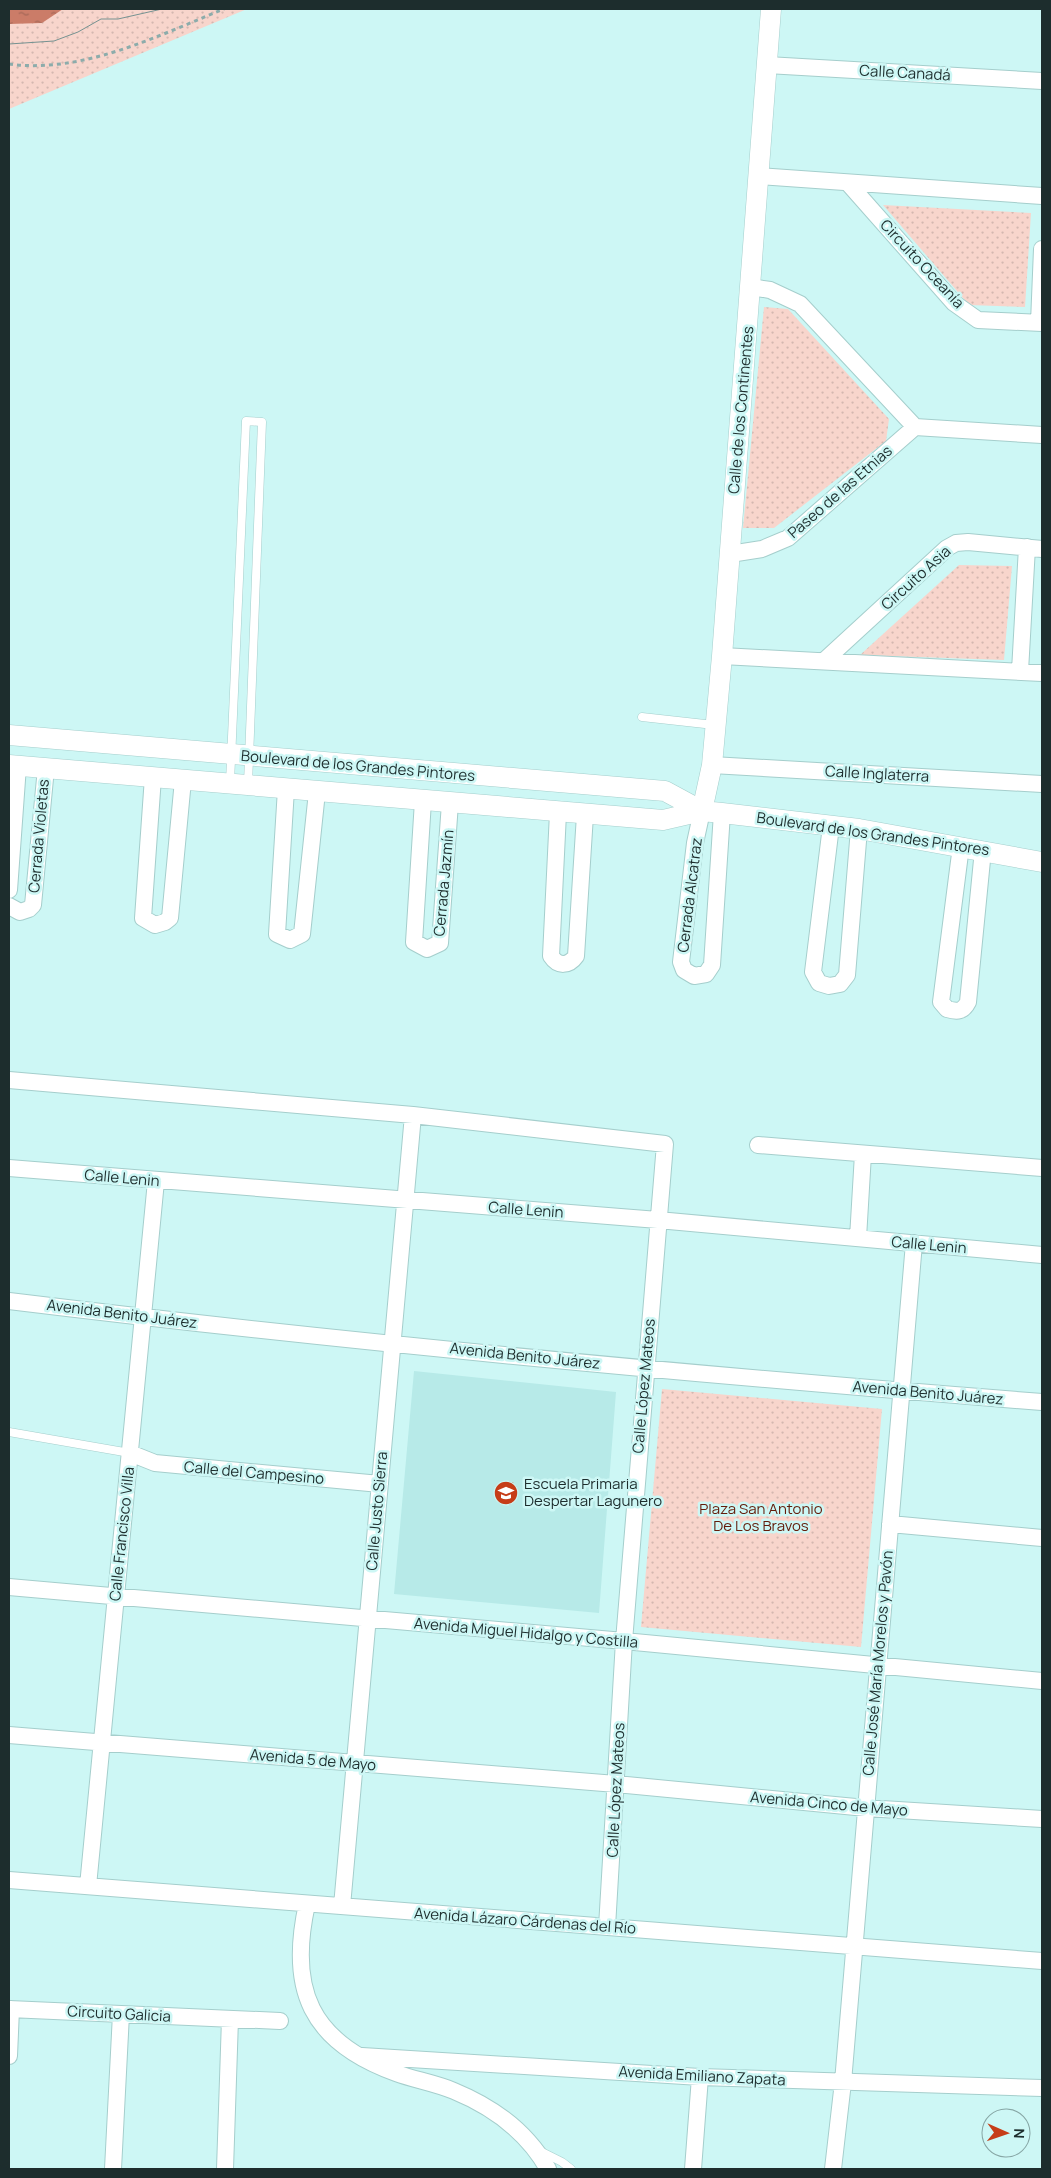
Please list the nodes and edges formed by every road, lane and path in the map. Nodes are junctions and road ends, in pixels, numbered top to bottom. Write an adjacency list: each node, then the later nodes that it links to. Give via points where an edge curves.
1 (224, 9): 3 (path, via 105,55 73,62)
2 (772, 9): 4 (street, Calle de los Continentes)
3 (9, 64)
4 (767, 65): 5 (street, Calle Canadá); 6 (street, Calle de los Continentes)
5 (1042, 81)
6 (759, 176): 7 (street); 10 (street, Calle de los Continentes)
7 (848, 183): 8 (street); 11 (street, Circuito Oceanía, via 954,303 978,320)
8 (1042, 196)
9 (1042, 249): 11 (street, Circuito Oceanía)
10 (751, 287): 12 (street, via 770,290 800,304); 15 (street, Calle de los Continentes)
11 (1040, 323)
12 (915, 427): 13 (street); 15 (street, Paseo de las Etnias, via 788,538 762,548)
13 (1042, 435)
14 (1034, 548): 17 (street, Circuito Asia, via 956,543); 18 (street, Circuito Asia)
15 (730, 554): 16 (street, Calle de los Continentes)
16 (722, 656): 17 (street); 21 (street, Calle de los Continentes)
17 (824, 661): 18 (street)
18 (1020, 672): 19 (street)
19 (1042, 673)
20 (642, 717): 21 (lane)
21 (716, 725): 25 (street, Calle de los Continentes)
22 (9, 735): 23 (street, Boulevard de los Grandes Pintores)
23 (241, 756): 23 (lane, via 262,422 246,421); 30 (lane); 30 (lane); 35 (street, Boulevard de los Grandes Pintores, via 665,791)
24 (13, 765): 26 (street, Boulevard de los Grandes Pintores); 44 (street, Cerrada Violetas)
25 (712, 765): 29 (street, Calle Inglaterra); 35 (street, Calle de los Continentes)
26 (46, 768): 27 (street, Boulevard de los Grandes Pintores); 45 (street, Cerrada Violetas, via 33,905 20,912)
27 (153, 777): 28 (street, Boulevard de los Grandes Pintores); 28 (street, via 143,918 155,925 170,918)
28 (183, 780): 30 (street, Boulevard de los Grandes Pintores)
29 (1042, 784)
30 (239, 785): 31 (street, Boulevard de los Grandes Pintores)
31 (286, 797): 32 (street, Boulevard de los Grandes Pintores); 32 (street, via 276,934 290,940 302,934)
32 (316, 800): 33 (street, Boulevard de los Grandes Pintores)
33 (423, 801): 34 (street, Boulevard de los Grandes Pintores); 34 (street, Cerrada Jazmín, via 414,942 427,949 440,942)
34 (450, 803): 36 (street, Boulevard de los Grandes Pintores)
35 (702, 811): 37 (street, Boulevard de los Grandes Pintores); 37 (street, Cerrada Alcatraz, via 695,843 681,962 684,970 694,976 706,974 712,965); 38 (street, Boulevard de los Grandes Pintores, via 663,820)
36 (558, 813): 38 (street, Boulevard de los Grandes Pintores); 38 (street, via 551,956 564,964 576,956)
37 (722, 813): 39 (street, Boulevard de los Grandes Pintores)
38 (585, 815)
39 (830, 826): 40 (street, Boulevard de los Grandes Pintores); 40 (street, via 814,972 819,983 829,986 840,984 847,974)
40 (859, 829): 41 (street, Boulevard de los Grandes Pintores)
41 (961, 846): 42 (street, Boulevard de los Grandes Pintores); 42 (street, via 941,1002 947,1010 957,1012 968,1002)
42 (984, 850): 43 (street, Boulevard de los Grandes Pintores)
43 (1042, 862)
44 (9, 890)
45 (9, 906)
46 (9, 1080): 47 (street)
47 (413, 1115): 53 (street, Calle Justo Sierra); 54 (street, Calle López Mateos, via 665,1144)
48 (758, 1145): 49 (street)
49 (863, 1154): 51 (street); 55 (street)
50 (9, 1168): 52 (street, Calle Lenin)
51 (1042, 1168)
52 (156, 1181): 53 (street, Calle Lenin); 59 (street, Calle Francisco Villa)
53 (405, 1201): 54 (street, Calle Lenin); 60 (street, Calle Justo Sierra)
54 (658, 1220): 55 (street, Calle Lenin); 61 (street, Calle López Mateos)
55 (858, 1238): 56 (street, Calle Lenin)
56 (914, 1243): 57 (street, Calle Lenin); 62 (street, Calle José María Morelos y Pavón)
57 (1042, 1255)
58 (9, 1301): 59 (street, Avenida Benito Juárez)
59 (143, 1317): 60 (street, Avenida Benito Juárez); 65 (street, Calle Francisco Villa)
60 (393, 1342): 61 (street, Avenida Benito Juárez); 66 (street, Calle Justo Sierra)
61 (645, 1368): 62 (street, Avenida Benito Juárez); 72 (street, Calle López Mateos)
62 (902, 1391): 63 (street, Avenida Benito Juárez); 67 (street, Calle José María Morelos y Pavón)
63 (1042, 1402)
64 (9, 1432): 65 (lane)
65 (130, 1453): 66 (street, Calle del Campesino, via 155,1463); 70 (street, Calle Francisco Villa)
66 (380, 1484): 71 (street, Calle Justo Sierra)
67 (890, 1524): 68 (street); 73 (street, Calle José María Morelos y Pavón)
68 (1042, 1538)
69 (9, 1587): 70 (street, Avenida Miguel Hidalgo y Costilla)
70 (116, 1597): 71 (street, Avenida Miguel Hidalgo y Costilla); 76 (street, Calle Francisco Villa)
71 (368, 1620): 72 (street, Avenida Miguel Hidalgo y Costilla); 77 (street, Calle Justo Sierra)
72 (624, 1641): 73 (street, Avenida Miguel Hidalgo y Costilla); 78 (street, Calle López Mateos)
73 (878, 1666): 74 (street, Avenida Miguel Hidalgo y Costilla); 79 (street, Calle José María Morelos y Pavón)
74 (1042, 1681)
75 (9, 1735): 76 (street, Avenida 5 de Mayo)
76 (101, 1743): 77 (street, Avenida 5 de Mayo); 82 (street, Calle Francisco Villa)
77 (355, 1763): 78 (street, Avenida 5 de Mayo); 84 (street, Calle Justo Sierra)
78 (616, 1784): 79 (street, Avenida Cinco de Mayo); 85 (street, Calle López Mateos)
79 (866, 1808): 80 (street, Avenida Cinco de Mayo); 86 (street, Calle José María Morelos y Pavón)
80 (1042, 1819)
81 (9, 1880): 82 (street, Avenida Lázaro Cárdenas del Río)
82 (88, 1886): 83 (street, Avenida Lázaro Cárdenas del Río)
83 (307, 1904): 84 (street, Avenida Lázaro Cárdenas del Río); 93 (street, via 300,1933 299,1966 309,2005 326,2030)
84 (342, 1906): 85 (street, Avenida Lázaro Cárdenas del Río)
85 (607, 1927): 86 (street, Avenida Lázaro Cárdenas del Río)
86 (854, 1946): 87 (street, Avenida Lázaro Cárdenas del Río); 95 (street, Calle José María Morelos y Pavón)
87 (1042, 1961)
88 (10, 2009): 89 (street, Circuito Galicia); 92 (street)
89 (121, 2014): 90 (street, Circuito Galicia); 98 (street)
90 (230, 2019): 91 (street, Circuito Galicia); 99 (street)
91 (280, 2021)
92 (9, 2056)
93 (362, 2056): 94 (street, Avenida Emiliano Zapata); 97 (street, via 394,2072 474,2101 517,2130)
94 (700, 2078): 95 (street, Avenida Emiliano Zapata); 102 (street)
95 (843, 2082): 96 (street, Avenida Emiliano Zapata); 103 (street, Calle José María Morelos y Pavón)
96 (1042, 2088)
97 (536, 2149): 100 (street); 101 (lane)
98 (113, 2169)
99 (225, 2169)
100 (548, 2169)
101 (571, 2169)
102 (693, 2169)
103 (833, 2169)

